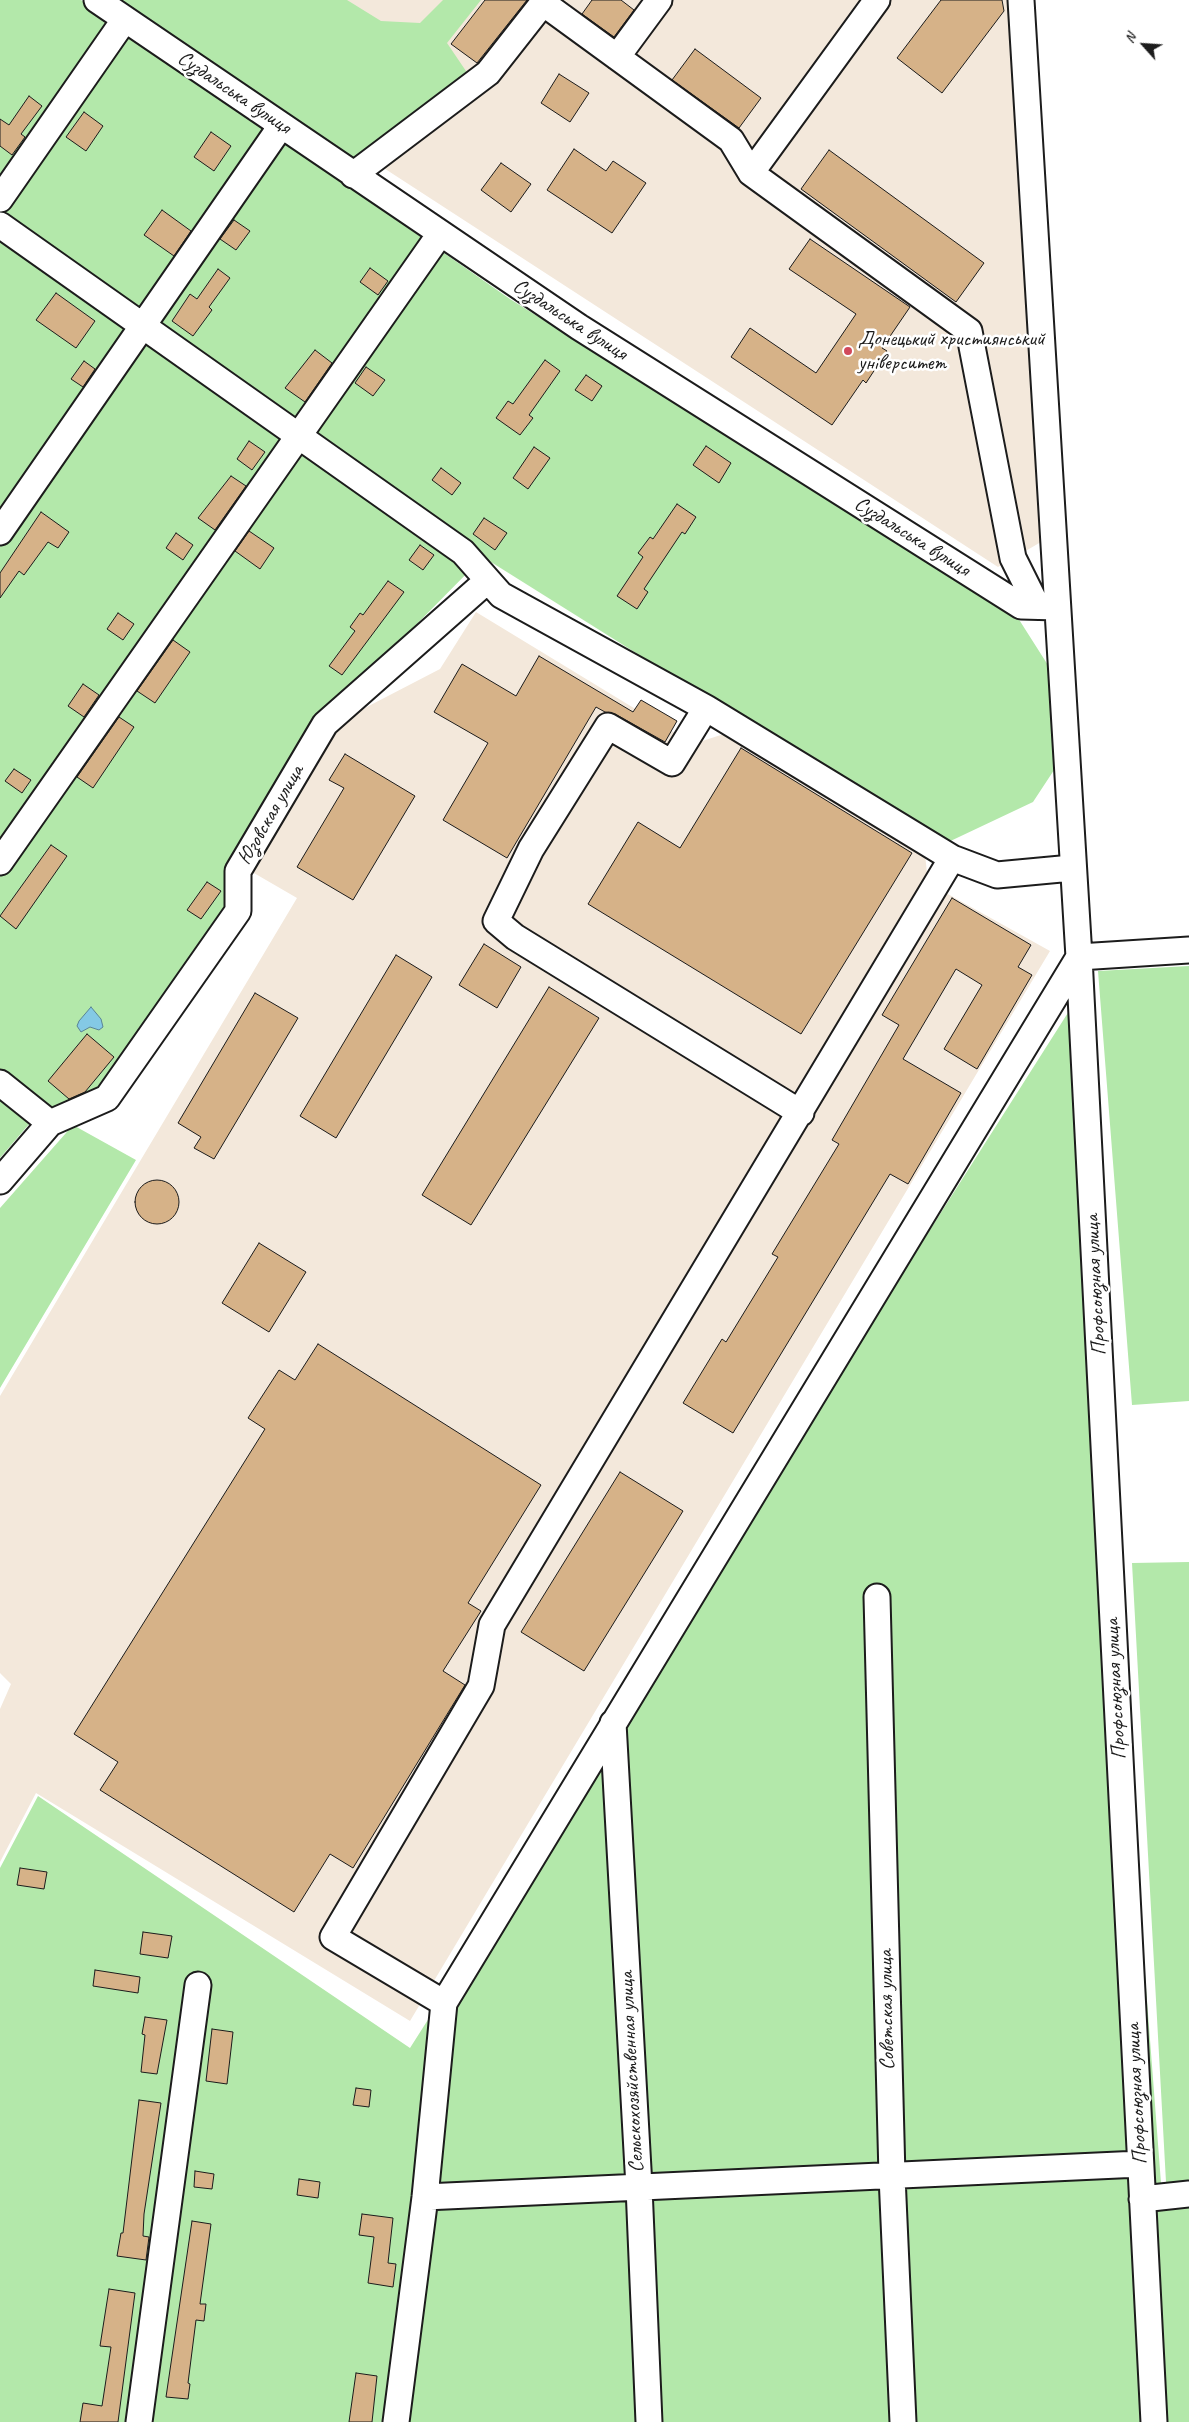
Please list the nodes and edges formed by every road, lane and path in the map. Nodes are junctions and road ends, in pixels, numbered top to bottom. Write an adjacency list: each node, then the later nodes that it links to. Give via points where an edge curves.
1 (97, 0): 5 (street, Суздальська вулиця)
2 (659, 0): 6 (street)
3 (877, 0): 8 (street)
4 (1021, 0): 17 (street, Профсоюзная улица)
5 (125, 19): 7 (street, Суздальська вулиця); 10 (street)
6 (617, 57): 8 (street, via 731,140); 9 (street, via 543,3 488,73)
7 (281, 126): 9 (street, Суздальська вулиця); 13 (street)
8 (751, 174): 17 (street, via 969,331 1013,558)
9 (353, 175): 12 (street, Суздальська вулиця)
10 (0, 199)
11 (0, 225): 13 (street)
12 (440, 234): 14 (street); 17 (street, Суздальська вулиця, via 579,327 1021,606)
13 (143, 326): 14 (street); 15 (street)
14 (298, 435): 16 (street, via 463,552); 20 (street)
15 (0, 532)
16 (487, 581): 18 (street, via 501,595); 26 (street, Юзовская улица, via 325,724 238,871 238,911 107,1098)
17 (1047, 606): 21 (street, Профсоюзная улица)
18 (706, 708): 19 (street); 25 (street, via 672,763 608,726 531,848 496,920 515,937)
19 (952, 858): 21 (street, via 997,875); 25 (street)
20 (0, 862)
21 (1072, 868): 23 (street, Профсоюзная улица)
22 (1189, 950): 23 (street)
23 (1079, 956): 29 (street); 32 (street, Профсоюзная улица)
24 (0, 1083): 26 (street)
25 (800, 1113): 31 (street, via 492,1625 481,1686 333,1937)
26 (50, 1123): 27 (street, Юзовская улица)
27 (0, 1181)
28 (877, 1597): 33 (street, Советская улица)
29 (613, 1723): 31 (street); 34 (street, Сельскохозяйственная улица)
30 (198, 1985): 38 (street)
31 (444, 2003): 36 (street)
32 (1140, 2164): 33 (street); 37 (street, Профсоюзная улица)
33 (892, 2176): 34 (street); 41 (street, Советская улица)
34 (639, 2187): 36 (street); 40 (street, Сельскохозяйственная улица)
35 (1189, 2194): 37 (street)
36 (425, 2197): 39 (street)
37 (1142, 2199): 42 (street, Профсоюзная улица)
38 (140, 2422)
39 (396, 2422)
40 (649, 2422)
41 (903, 2422)
42 (1154, 2422)

